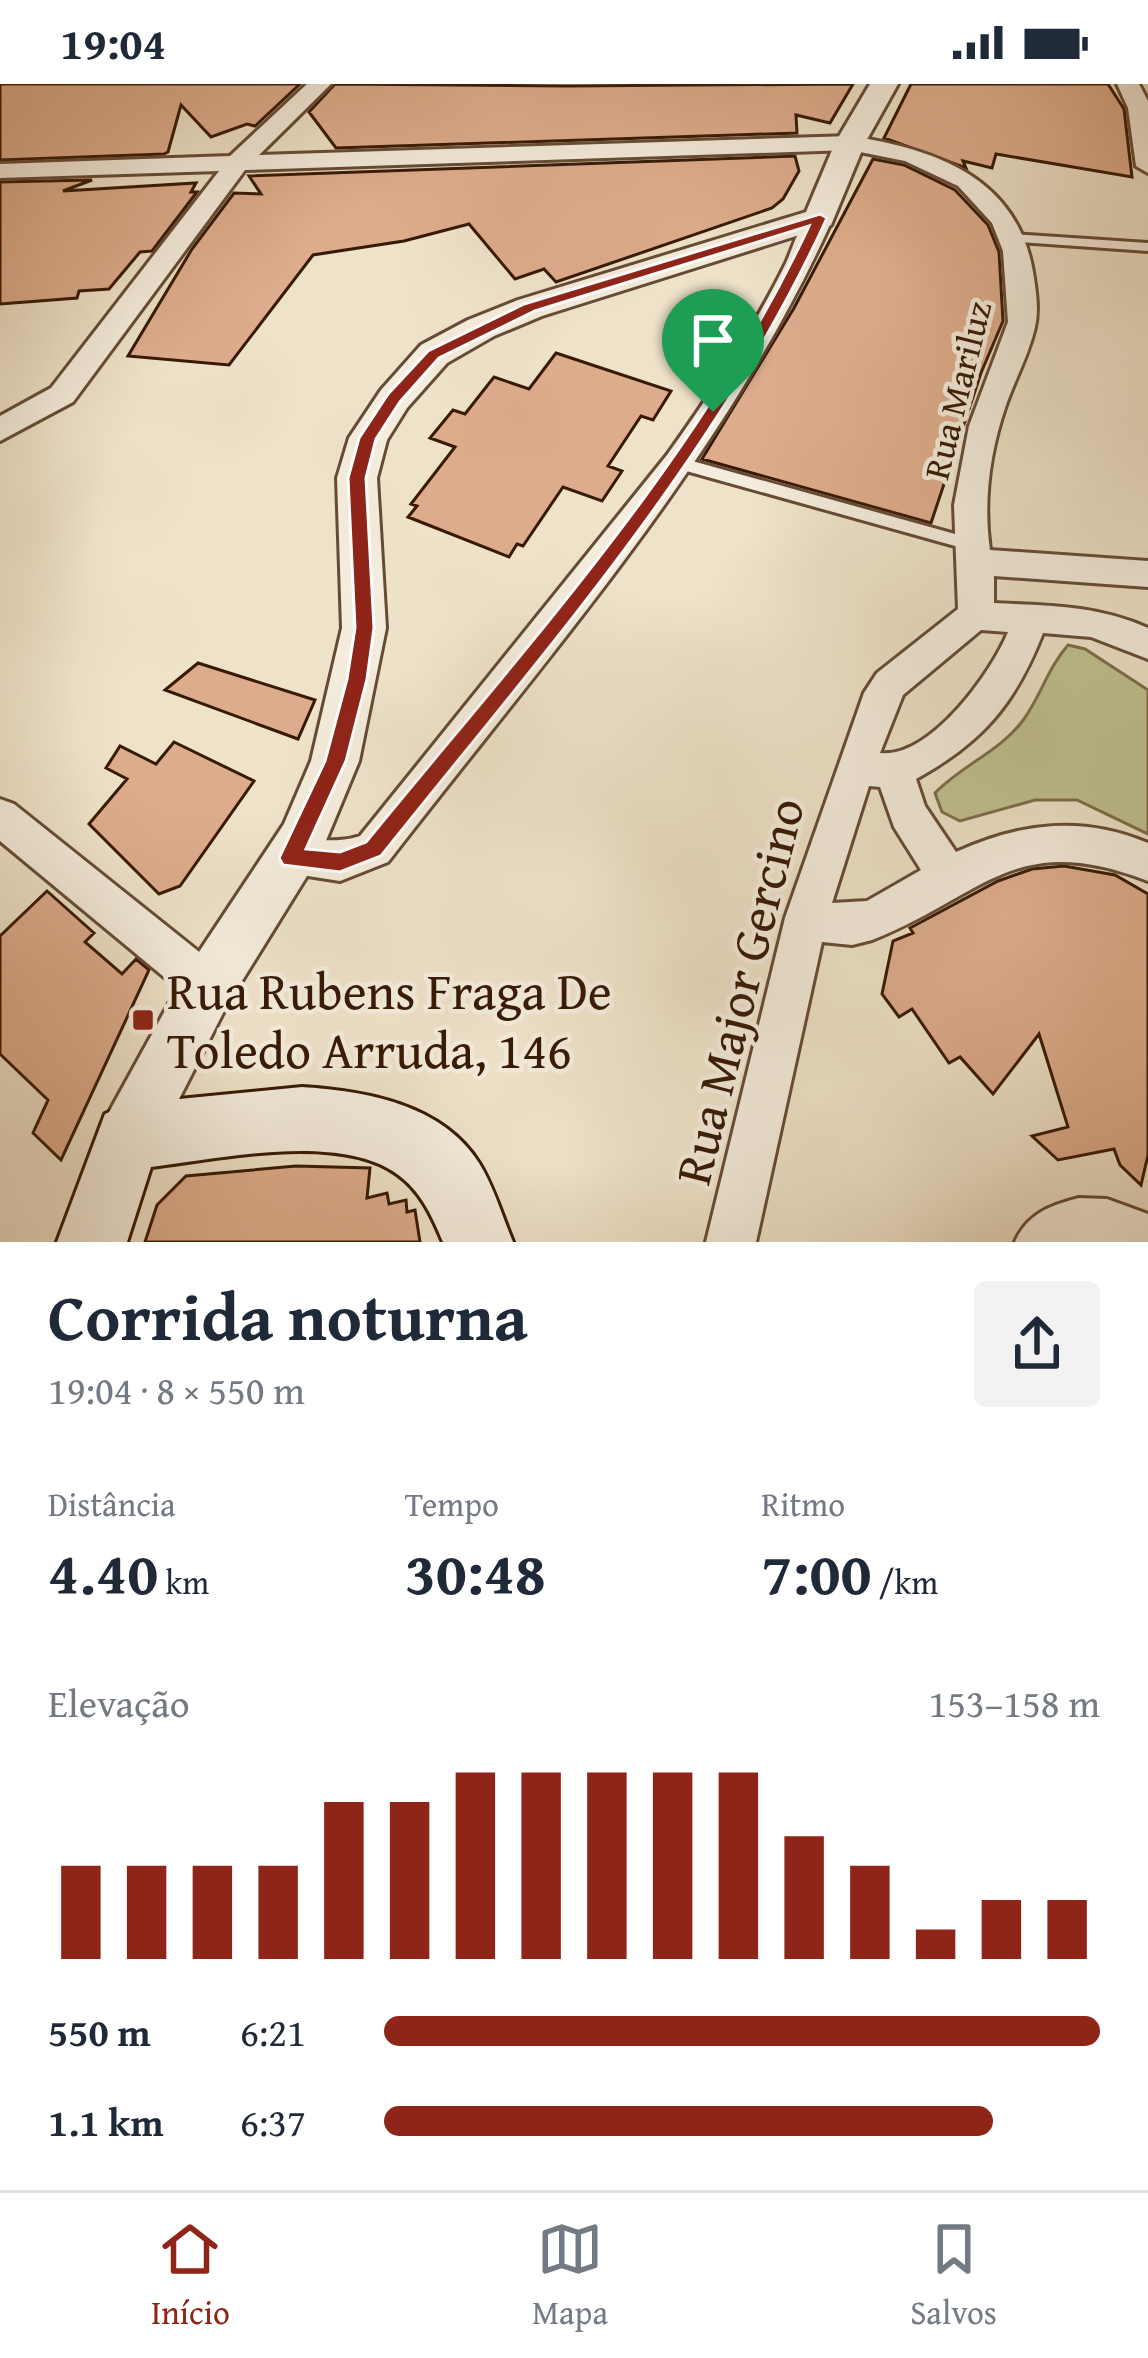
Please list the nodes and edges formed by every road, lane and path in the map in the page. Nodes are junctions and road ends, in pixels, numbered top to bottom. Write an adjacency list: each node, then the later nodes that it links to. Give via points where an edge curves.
1 (320, 84): 5 (street)
2 (884, 84): 4 (street)
3 (1128, 84): 6 (street)
4 (850, 142): 5 (street, Rua Mariluz); 8 (street); 9 (street, Rua Mariluz, via 883,147 983,189)
5 (240, 160): 7 (street, Rua Mariluz); 11 (street, via 62,395)
6 (1148, 166)
7 (0, 171)
8 (820, 218): 12 (street); 20 (street, via 498,321 434,354 394,398 368,438 357,478 364,628 357,679 335,761)
9 (1012, 238): 10 (lane); 13 (street, Rua Mariluz, via 1022,320 986,418 969,506)
10 (1148, 247)
11 (3, 418)
12 (678, 463): 13 (lane); 20 (street, via 374,849 340,862)
13 (976, 553): 14 (street); 15 (street, Rua Mariluz)
14 (1148, 574)
15 (974, 616): 16 (street); 18 (street, Rua Major Gercino, via 877,704)
16 (1030, 619): 17 (street, via 1097,622); 18 (street, via 1009,674 982,710 934,750)
17 (1148, 644)
18 (874, 769): 22 (street); 23 (street, Rua Major Gercino)
19 (0, 817): 24 (street)
20 (290, 858): 24 (street)
21 (1148, 862): 22 (street, via 1046,842 986,854)
22 (948, 876): 23 (street, via 876,919 848,926)
23 (806, 918): 28 (street, Rua Major Gercino)
24 (208, 986): 25 (street)
25 (128, 1137): 26 (main road); 27 (main road, via 324,1118 381,1128 451,1181)
26 (92, 1242)
27 (478, 1242)
28 (731, 1242)
29 (1040, 1242): 30 (street, via 1088,1220 1129,1227)
30 (1146, 1242)

